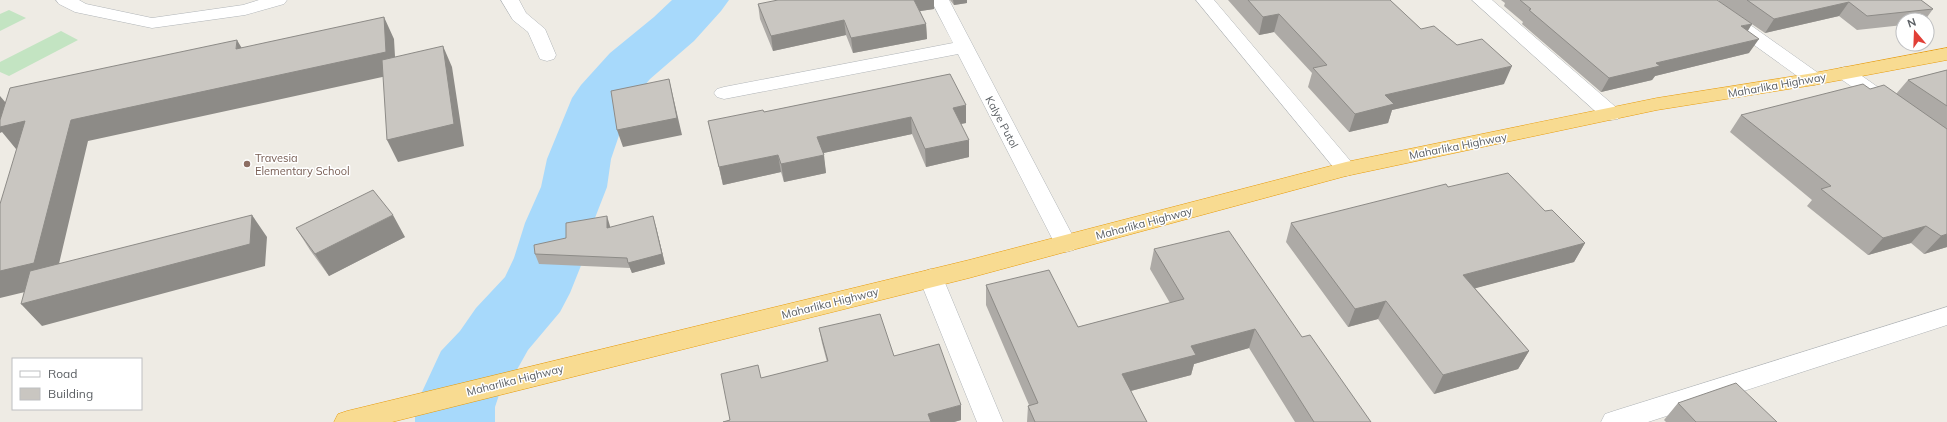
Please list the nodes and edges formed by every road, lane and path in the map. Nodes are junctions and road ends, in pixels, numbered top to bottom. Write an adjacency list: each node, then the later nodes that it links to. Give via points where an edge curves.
1 (65, 0): 2 (street, via 81,8 152,23 245,10)
2 (278, 0)
3 (510, 0): 10 (street, via 519,16 536,29)
4 (940, 0): 8 (street, Kalye Putol)
5 (1205, 0): 16 (street)
6 (1480, 0): 15 (street)
7 (1702, 0): 12 (street)
8 (963, 47): 13 (street); 17 (street, Kalye Putol)
9 (1947, 54): 11 (highway, Maharlika Highway)
10 (547, 55)
11 (1845, 73): 12 (highway, Maharlika Highway); 14 (street)
12 (1814, 79): 15 (highway, Maharlika Highway, via 1657,104)
13 (724, 93)
14 (1902, 113)
15 (1611, 114): 16 (highway, Maharlika Highway)
16 (1346, 168): 17 (highway, Maharlika Highway)
17 (1066, 244): 18 (highway, Maharlika Highway)
18 (931, 278): 20 (highway, Maharlika Highway); 21 (street)
19 (1947, 316): 22 (street)
20 (347, 422)
21 (990, 422)
22 (1614, 422)

